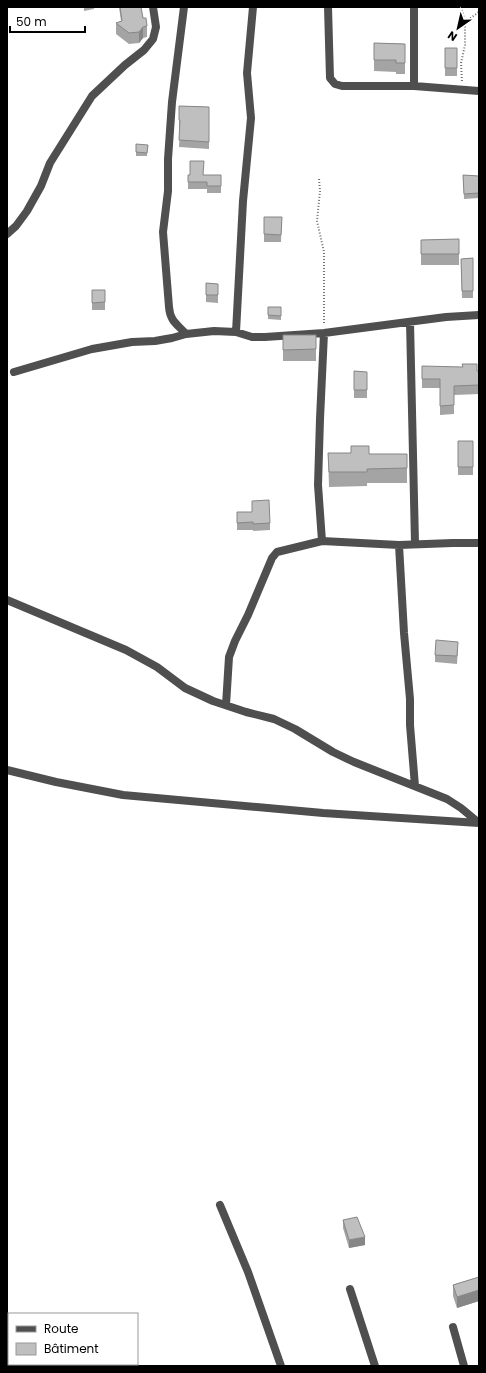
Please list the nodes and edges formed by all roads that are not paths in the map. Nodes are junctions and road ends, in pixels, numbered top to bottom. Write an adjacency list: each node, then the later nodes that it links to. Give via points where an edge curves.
1 (153, 7): 8 (street, via 156,27 153,39 92,96 50,163 27,211)
2 (184, 7): 13 (street, via 172,102 168,191 163,232 170,315)
3 (253, 7): 11 (street, via 247,73 251,118 242,208)
4 (328, 7): 6 (street, via 330,78 334,84)
5 (414, 7): 6 (street)
6 (414, 86): 7 (street)
7 (479, 91)
8 (7, 234)
9 (479, 315): 10 (street)
10 (410, 322): 12 (street); 16 (street)
11 (236, 332): 12 (street, via 265,337); 13 (street)
12 (324, 333): 15 (street, via 318,485)
13 (186, 334): 14 (street, via 155,341 92,349)
14 (14, 372)
15 (322, 541): 18 (street); 20 (street, via 277,552 272,558 229,657)
16 (415, 543): 17 (street); 18 (street)
17 (479, 544)
18 (399, 545): 22 (street)
19 (7, 600): 20 (street, via 126,650 157,667 185,688)
20 (226, 705): 22 (street, via 274,718 332,752)
21 (7, 770): 23 (street, via 123,795 323,813)
22 (415, 786): 23 (street, via 447,799)
23 (479, 823)
24 (220, 1205): 27 (street, via 248,1272)
25 (350, 1289): 28 (street)
26 (453, 1327): 29 (street)
27 (281, 1366)
28 (375, 1366)
29 (464, 1366)

